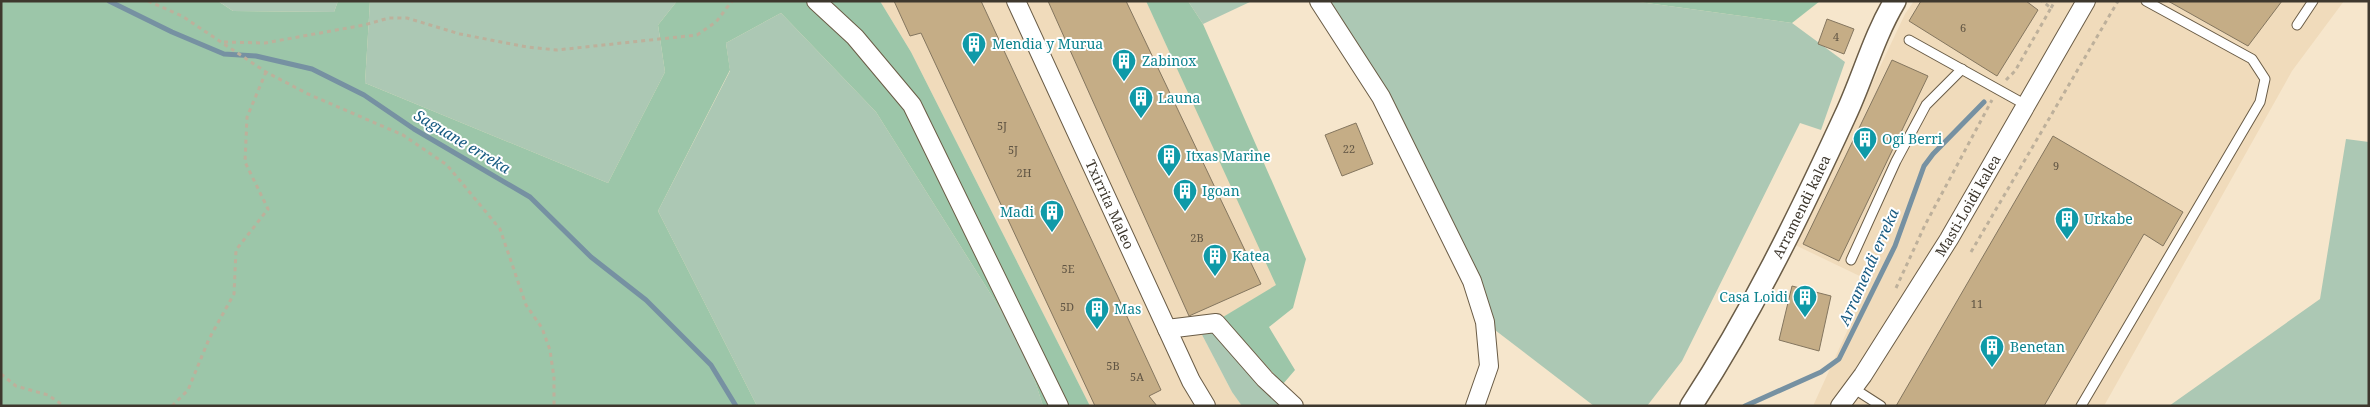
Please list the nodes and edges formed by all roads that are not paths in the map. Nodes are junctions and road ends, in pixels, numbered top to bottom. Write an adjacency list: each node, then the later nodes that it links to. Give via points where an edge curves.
1 (816, 1): 15 (street, via 856,37 912,104)
2 (1016, 1): 13 (street, Txirrita Maleo)
3 (1319, 1): 18 (street, via 1381,97 1472,281 1485,322 1490,366)
4 (1895, 1): 19 (street, Arramendi kalea, via 1882,22 1846,114 1780,251 1740,327)
5 (2086, 1): 11 (street, Masti-Loidi kalea)
6 (2146, 1): 22 (lane, via 2252,59 2265,79 2260,102)
7 (2313, 1): 8 (lane)
8 (2296, 25)
9 (1909, 40): 10 (lane)
10 (1962, 69): 11 (lane); 12 (lane, via 1926,105 1896,161)
11 (2026, 105): 14 (street, Masti-Loidi kalea, via 1949,238)
12 (1851, 260)
13 (1167, 329): 16 (street, Txirrita Maleo); 17 (street, via 1216,323)
14 (1853, 388): 20 (street, Masti-Loidi kalea); 21 (lane)
15 (1059, 406)
16 (1206, 406)
17 (1294, 406)
18 (1475, 406)
19 (1691, 406)
20 (1840, 406)
21 (1881, 406)
22 (2081, 406)

